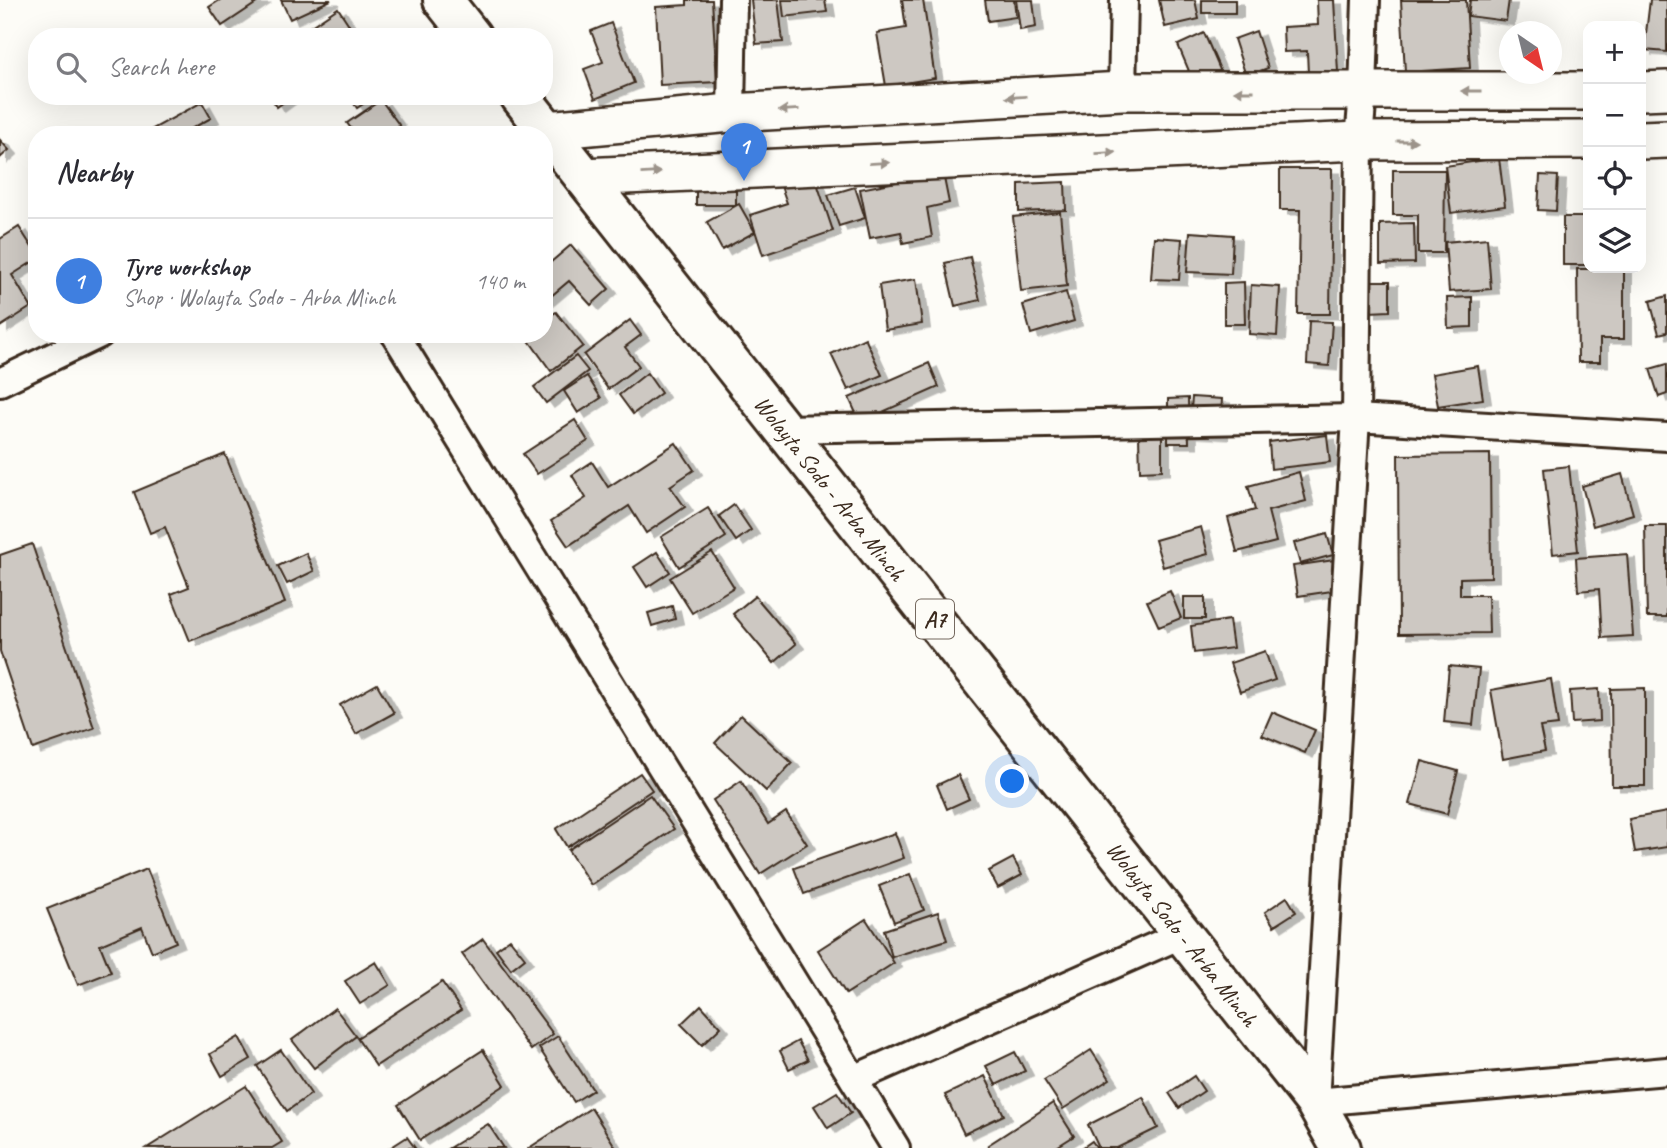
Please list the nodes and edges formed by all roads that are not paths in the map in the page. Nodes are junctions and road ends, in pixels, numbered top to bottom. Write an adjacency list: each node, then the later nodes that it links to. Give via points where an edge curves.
1 (443, 0): 5 (highway)
2 (733, 0): 12 (street)
3 (1124, 0): 7 (street)
4 (1366, 0): 10 (street)
5 (465, 28)
6 (1667, 90): 9 (main road)
7 (1122, 91): 10 (main road, one-way to 7); 12 (main road, one-way to 12)
8 (1583, 91): 10 (main road, one-way to 10)
9 (1646, 91)
10 (1363, 92): 18 (street)
11 (525, 105): 13 (highway, Wolayta Sodo - Arba Minch / A7)
12 (731, 113): 14 (main road)
13 (538, 126)
14 (553, 131)
15 (1667, 139): 17 (main road)
16 (1583, 140): 18 (main road, one-way to 16)
17 (1646, 140)
18 (1359, 141): 20 (main road, one-way to 18); 24 (street)
19 (553, 145): 20 (highway, Wolayta Sodo - Arba Minch / A7)
20 (583, 177): 25 (highway, Wolayta Sodo - Arba Minch / A7)
21 (81, 343): 23 (street)
22 (401, 343): 29 (street)
23 (0, 382)
24 (1356, 418): 25 (street); 26 (street); 30 (street)
25 (784, 429): 27 (highway, Wolayta Sodo - Arba Minch / A7)
26 (1667, 437)
27 (1182, 934): 29 (street); 30 (highway, Wolayta Sodo - Arba Minch / A7)
28 (1667, 1071): 30 (street)
29 (854, 1079): 31 (street)
30 (1315, 1102): 32 (highway, Wolayta Sodo - Arba Minch / A7)
31 (896, 1148)
32 (1341, 1148)

